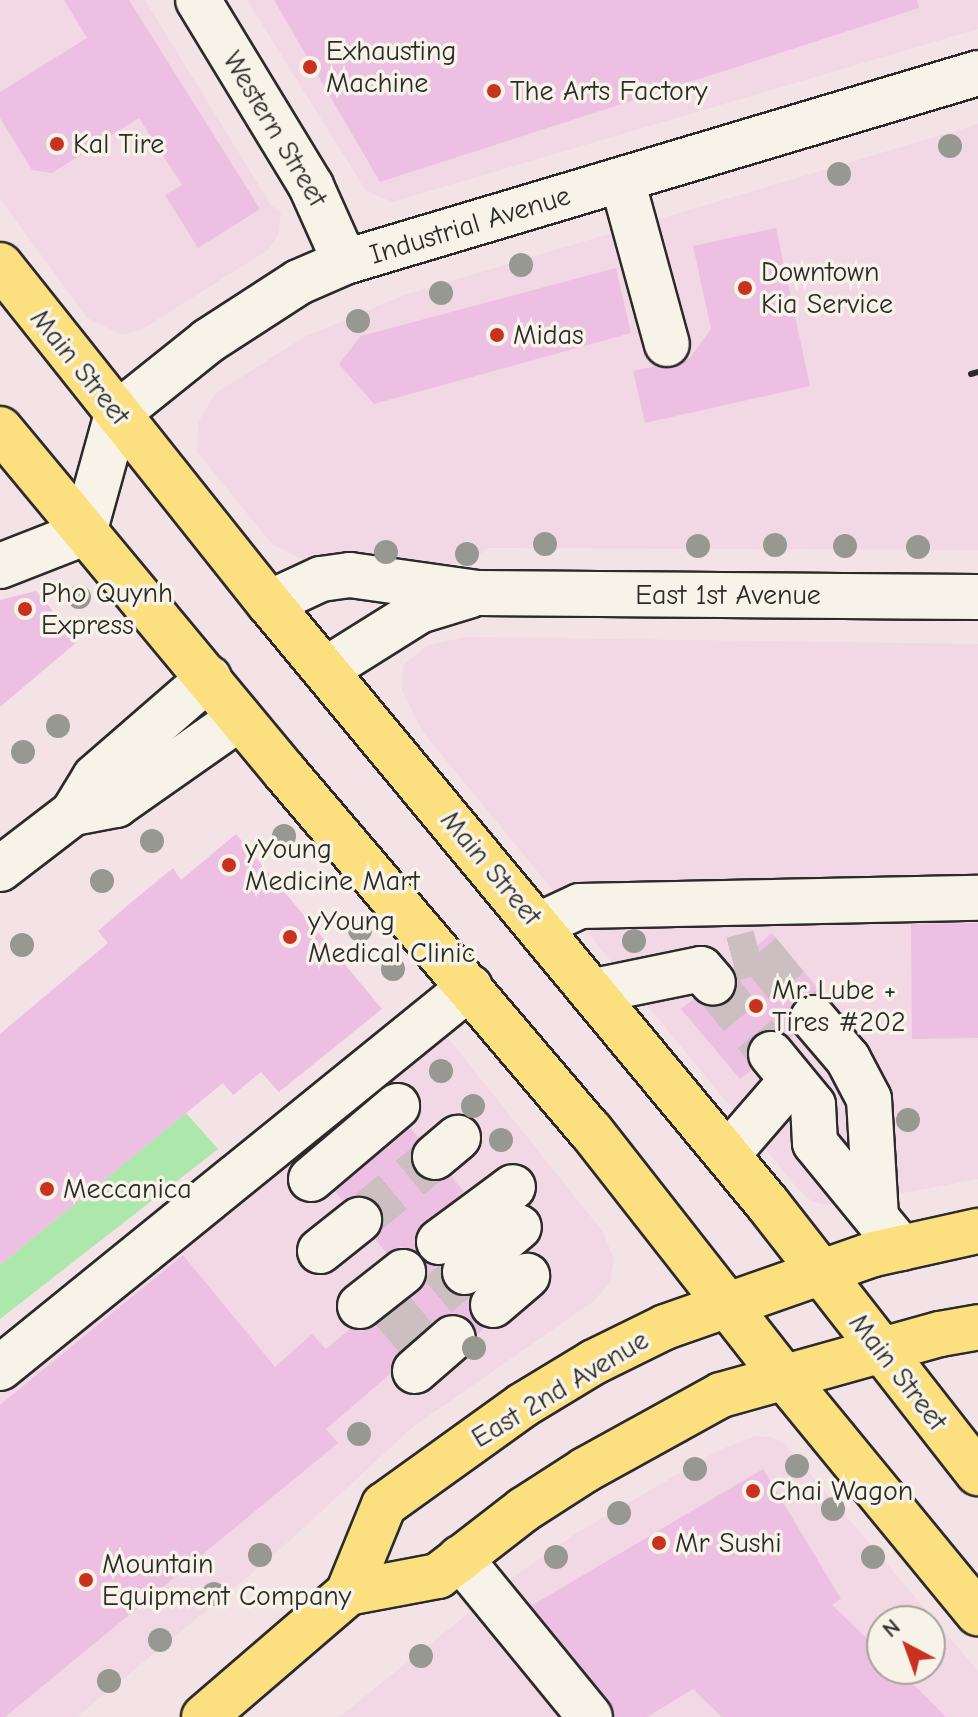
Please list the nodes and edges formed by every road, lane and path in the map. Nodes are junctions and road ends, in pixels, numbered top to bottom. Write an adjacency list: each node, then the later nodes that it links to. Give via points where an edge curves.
1 (198, 0): 4 (street, Western Street, via 311,186)
2 (978, 73): 3 (street, Industrial Avenue)
3 (622, 180): 4 (street, Industrial Avenue); 6 (street)
4 (345, 262): 7 (street, Industrial Avenue, via 255,308)
5 (0, 265): 7 (main road, Main Street)
6 (667, 344)
7 (117, 414): 9 (street); 13 (main road, Main Street)
8 (0, 429): 9 (main road)
9 (84, 533): 10 (street); 15 (main road)
10 (0, 566)
11 (478, 593): 12 (street, East 1st Avenue); 13 (street, East 1st Avenue, via 350,575 321,579); 14 (street, East 1st Avenue, via 419,611)
12 (978, 597)
13 (269, 603): 14 (main road, Main Street)
14 (325, 670): 20 (main road, Main Street)
15 (209, 678): 16 (main road); 17 (street, via 95,777)
16 (240, 718): 17 (street, via 116,805); 22 (main road)
17 (73, 813): 18 (street)
18 (0, 869)
19 (978, 898): 20 (street, via 580,906)
20 (539, 925): 23 (main road, Main Street)
21 (717, 972): 23 (street)
22 (470, 987): 37 (main road); 43 (street)
23 (594, 991): 26 (main road, Main Street)
24 (793, 1047): 26 (street); 31 (street, via 813,1105 815,1143); 31 (street, via 848,1059 869,1099)
25 (397, 1106): 27 (street)
26 (727, 1155): 35 (main road, Main Street)
27 (311, 1179)
28 (516, 1207): 33 (street)
29 (359, 1220): 32 (street)
30 (978, 1231): 31 (main road, East 2nd Avenue)
31 (889, 1233): 35 (main road, East 2nd Avenue)
32 (320, 1251)
33 (452, 1257)
34 (403, 1272): 39 (street)
35 (820, 1273): 37 (main road, East 2nd Avenue); 42 (main road, Main Street)
36 (527, 1276): 38 (street)
37 (729, 1304): 45 (main road); 48 (main road, East 2nd Avenue, via 665,1327 594,1362 523,1405 384,1505)
38 (493, 1305)
39 (360, 1306)
40 (978, 1327): 42 (main road)
41 (453, 1338): 44 (street)
42 (880, 1350): 45 (main road); 46 (main road, Main Street)
43 (0, 1368)
44 (415, 1371)
45 (784, 1377): 47 (main road, via 721,1395 646,1435 523,1510); 49 (main road)
46 (978, 1473)
47 (460, 1558): 48 (main road, via 438,1576); 51 (street)
48 (348, 1593): 50 (main road, East 2nd Avenue)
49 (978, 1613)
50 (204, 1717)
51 (590, 1717)

